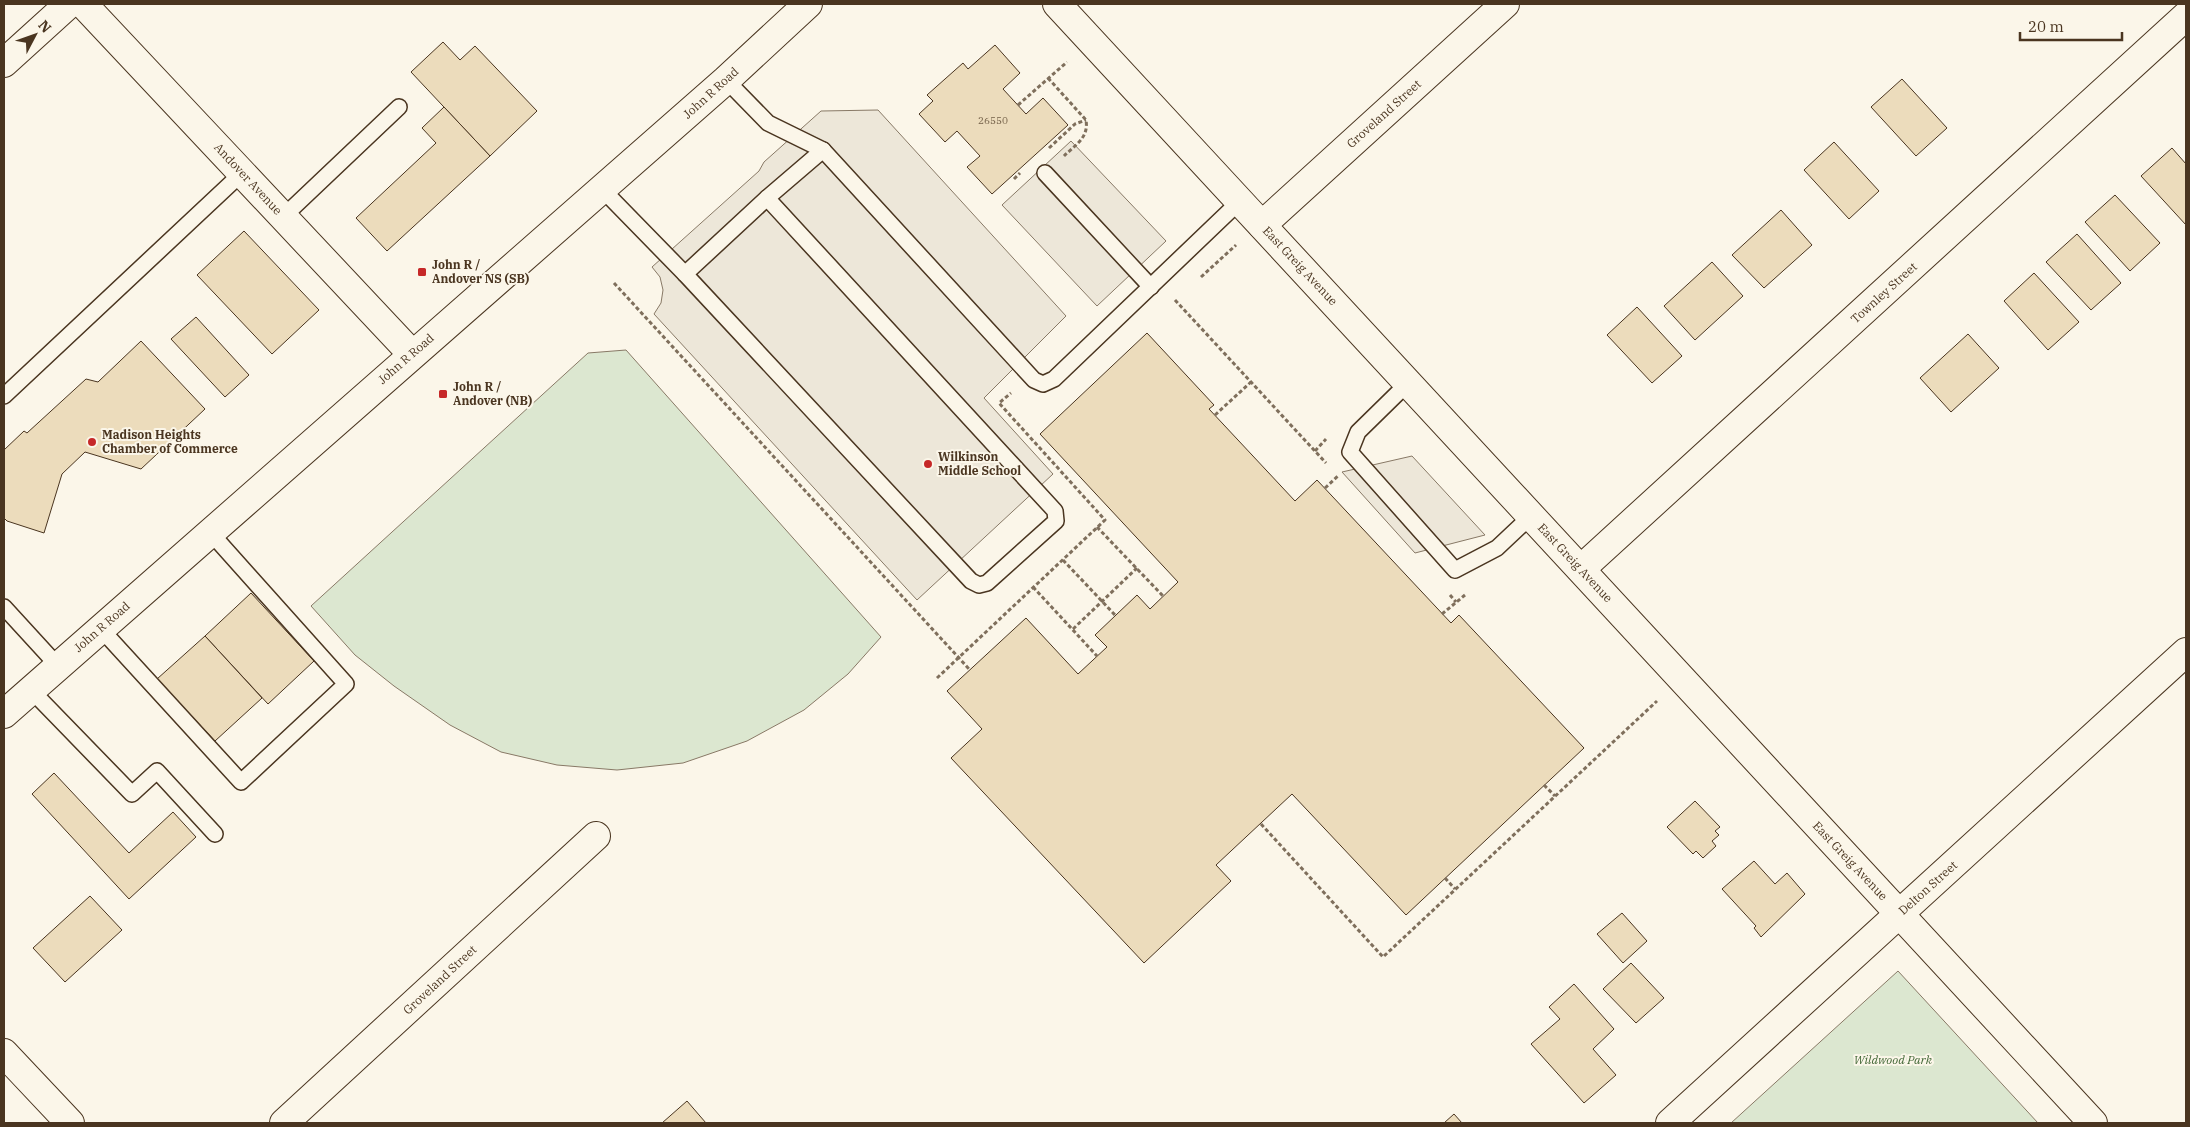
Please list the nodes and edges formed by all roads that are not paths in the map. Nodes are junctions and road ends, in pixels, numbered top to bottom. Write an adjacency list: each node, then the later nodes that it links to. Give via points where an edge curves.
1 (69, 4): 7 (street)
2 (83, 4): 11 (street, Andover Avenue)
3 (808, 4): 8 (street, John R Road)
4 (1058, 4): 15 (street, East Greig Avenue)
5 (1505, 4): 17 (street, Groveland Street)
6 (2186, 16): 25 (street, Townley Street)
7 (4, 63)
8 (726, 80): 10 (lane, via 768,122); 13 (street, John R Road)
9 (399, 107): 16 (lane)
10 (823, 150): 14 (lane); 19 (lane, via 1034,380 1043,384 1054,379)
11 (242, 173): 16 (street, Andover Avenue); 22 (lane)
12 (1045, 173): 19 (lane)
13 (602, 189): 18 (lane); 20 (street, John R Road)
14 (767, 198): 18 (lane); 18 (lane, via 1055,511 1056,521 987,582 971,582)
15 (1240, 201): 17 (street, East Greig Avenue); 19 (lane)
16 (283, 217): 20 (street, Andover Avenue)
17 (1262, 224): 21 (street, East Greig Avenue)
18 (685, 274)
19 (1151, 287)
20 (412, 354): 24 (street, John R Road)
21 (1408, 383): 23 (street, East Greig Avenue); 23 (lane, via 1358,432 1350,452 1455,570 1497,548)
22 (4, 396)
23 (1531, 516): 25 (street, East Greig Avenue)
24 (210, 532): 27 (street, John R Road); 27 (lane, via 346,684 241,782)
25 (1581, 569): 34 (street, East Greig Avenue)
26 (4, 607): 29 (lane)
27 (101, 629): 29 (street, John R Road)
28 (2186, 652): 34 (street, Delton Street)
29 (58, 666): 30 (street, John R Road)
30 (31, 690): 31 (street, John R Road); 32 (lane, via 132,794 157,771)
31 (4, 714)
32 (215, 834)
33 (596, 836): 37 (street, Groveland Street)
34 (1900, 914): 38 (street, Delton Street); 39 (street, East Greig Avenue)
35 (4, 1053): 36 (street)
36 (70, 1123)
37 (284, 1123)
38 (1670, 1123)
39 (2093, 1123)

